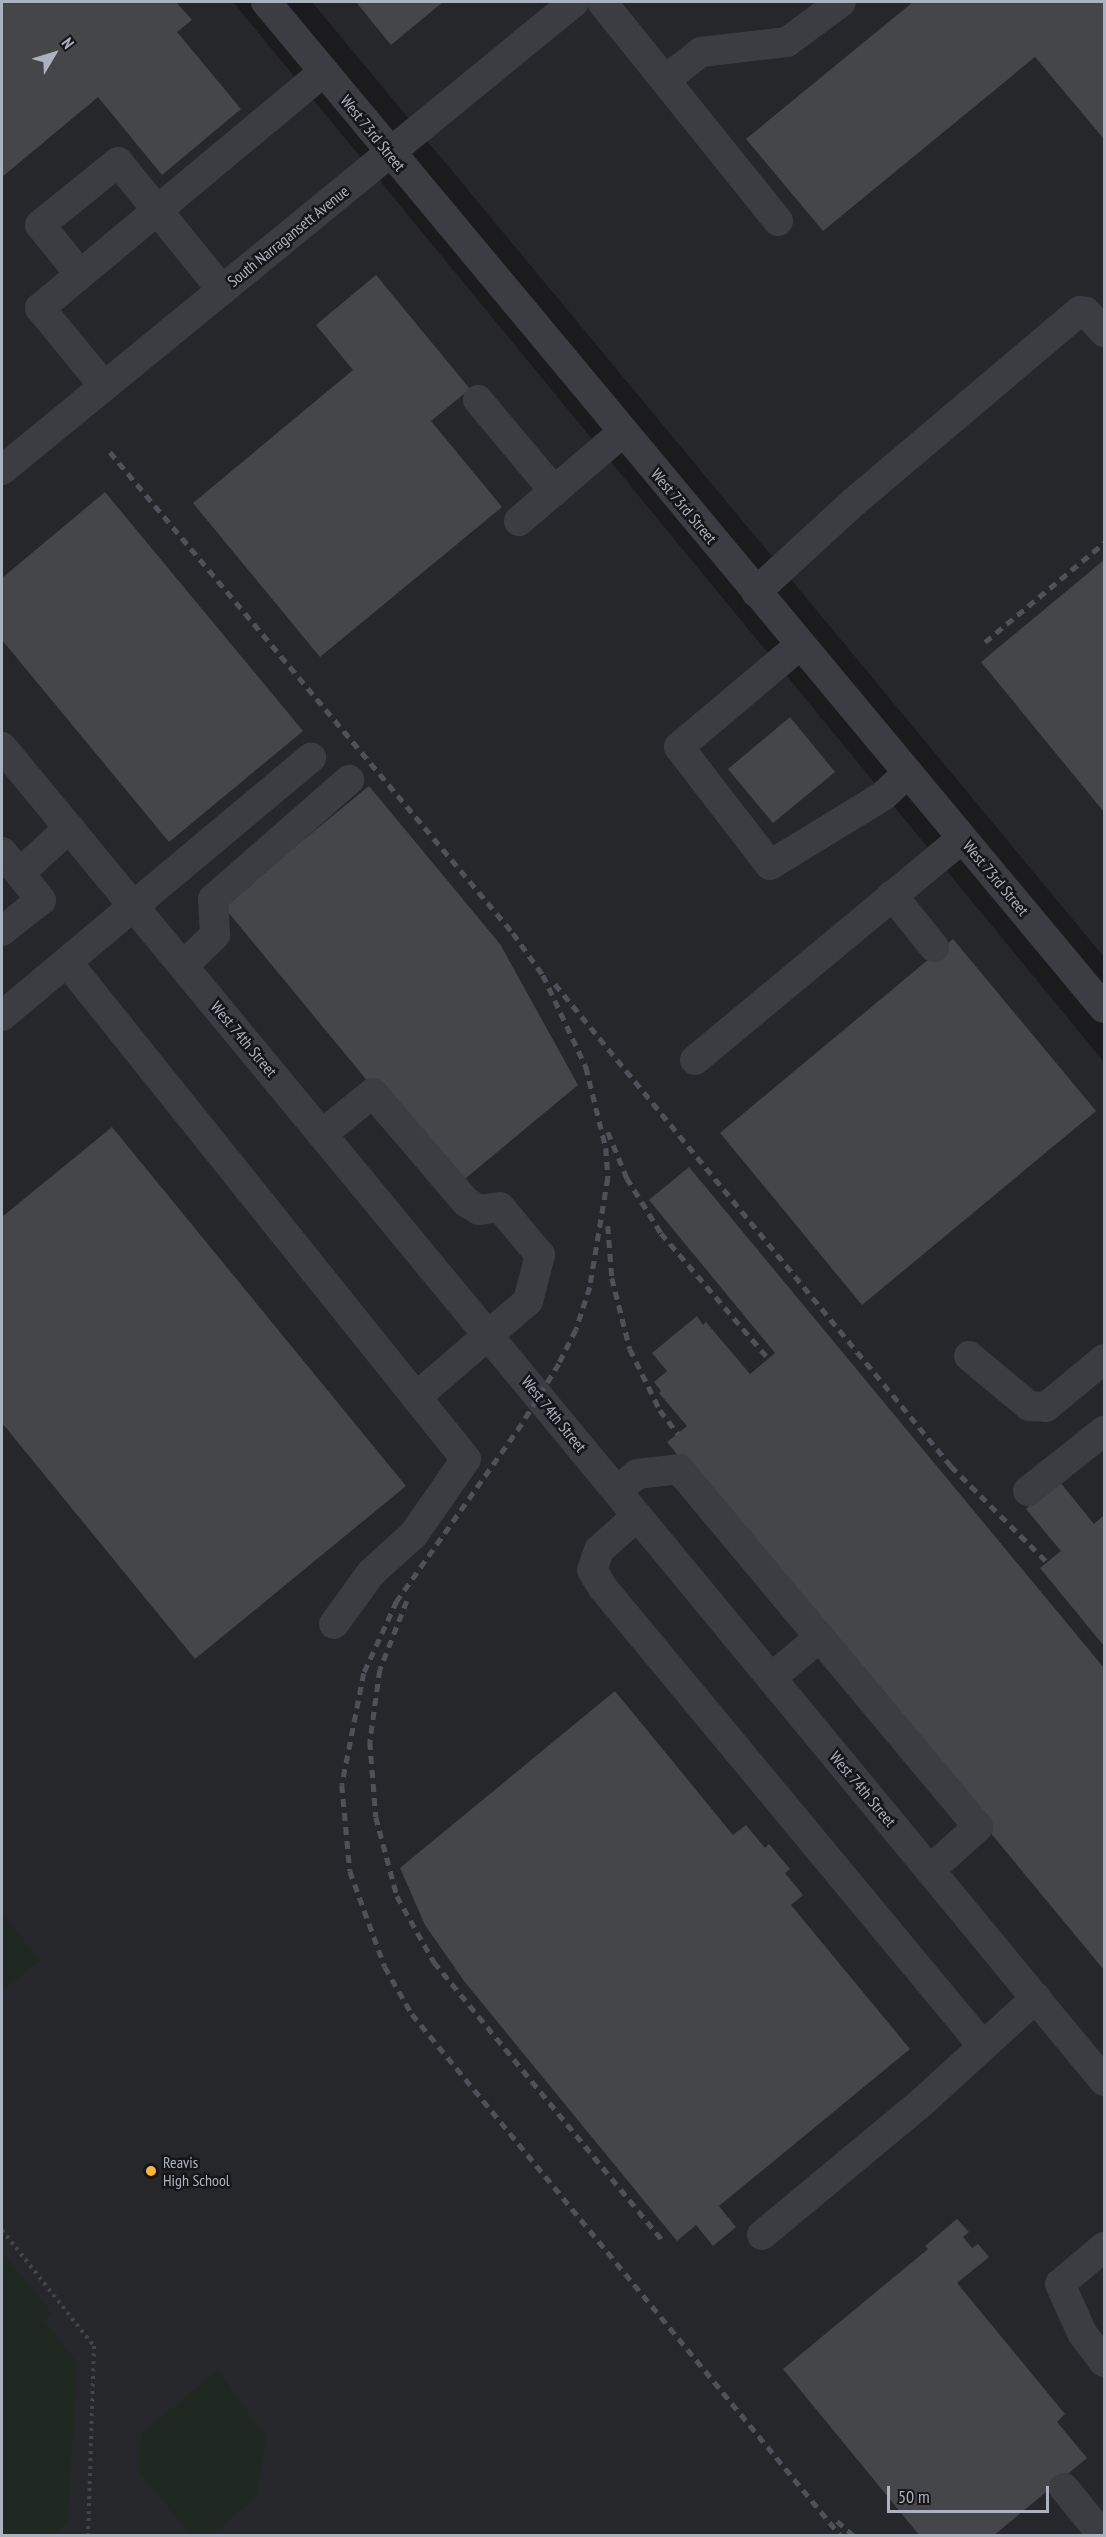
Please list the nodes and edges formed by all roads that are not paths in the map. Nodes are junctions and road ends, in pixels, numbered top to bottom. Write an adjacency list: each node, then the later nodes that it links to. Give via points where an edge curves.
1 (266, 2): 5 (street, West 73rd Street)
2 (574, 2): 7 (street, South Narragansett Avenue)
3 (602, 2): 6 (street)
4 (841, 2): 6 (street, via 787,42 701,51)
5 (323, 72): 7 (street, West 73rd Street); 8 (street)
6 (665, 80): 9 (street)
7 (389, 153): 11 (street, South Narragansett Avenue); 15 (street, West 73rd Street)
8 (157, 210): 10 (street); 10 (street, via 118,162 40,225); 11 (street)
9 (778, 221)
10 (80, 274): 13 (street, via 40,308)
11 (222, 290): 13 (street, South Narragansett Avenue)
12 (1104, 332): 19 (street, via 1086,312 1080,311 855,501)
13 (104, 386): 16 (street, South Narragansett Avenue)
14 (478, 400): 17 (street)
15 (623, 432): 17 (street); 19 (street, West 73rd Street)
16 (2, 470)
17 (554, 491): 18 (street)
18 (519, 520)
19 (756, 592): 20 (street, West 73rd Street)
20 (800, 645): 23 (street, West 73rd Street); 23 (street, via 679,747 770,865 883,796)
21 (2, 747): 25 (street, West 74th Street)
22 (311, 758): 29 (street)
23 (908, 773): 26 (street, West 73rd Street)
24 (349, 780): 33 (street, via 213,899 215,935)
25 (69, 828): 27 (street); 29 (street, West 74th Street)
26 (962, 838): 28 (street); 34 (street, West 73rd Street)
27 (11, 863): 30 (street, via 41,900)
28 (892, 895): 31 (street); 36 (street)
29 (133, 906): 32 (street); 33 (street, West 74th Street)
30 (2, 931)
31 (934, 946)
32 (67, 962): 35 (street); 41 (street)
33 (183, 966): 37 (street, West 74th Street)
34 (1104, 1008)
35 (2, 1016)
36 (695, 1060)
37 (322, 1134): 38 (street, West 74th Street); 38 (street, via 373,1093 466,1202 479,1210 500,1207 540,1255 528,1301)
38 (489, 1334): 41 (street); 43 (street, West 74th Street)
39 (969, 1356): 40 (street, via 1029,1406 1046,1407)
40 (1104, 1359)
41 (416, 1397): 46 (street, via 466,1460 414,1534 371,1573)
42 (1104, 1431): 44 (street)
43 (617, 1491): 45 (street, West 74th Street); 47 (street, via 637,1474 679,1469)
44 (1028, 1491)
45 (637, 1516): 48 (street, West 74th Street); 51 (street, via 599,1550 592,1570 603,1588)
46 (334, 1624)
47 (820, 1637): 48 (street); 49 (street, via 978,1827)
48 (771, 1678): 49 (street, West 74th Street)
49 (930, 1870): 50 (street, West 74th Street)
50 (1036, 1998): 51 (street); 52 (street, West 74th Street)
51 (982, 2046): 53 (street)
52 (1104, 2081)
53 (762, 2235)
54 (1104, 2247): 55 (street, via 1060,2284 1082,2333)
55 (1104, 2362)
56 (1064, 2488): 57 (street)
57 (1103, 2535)

